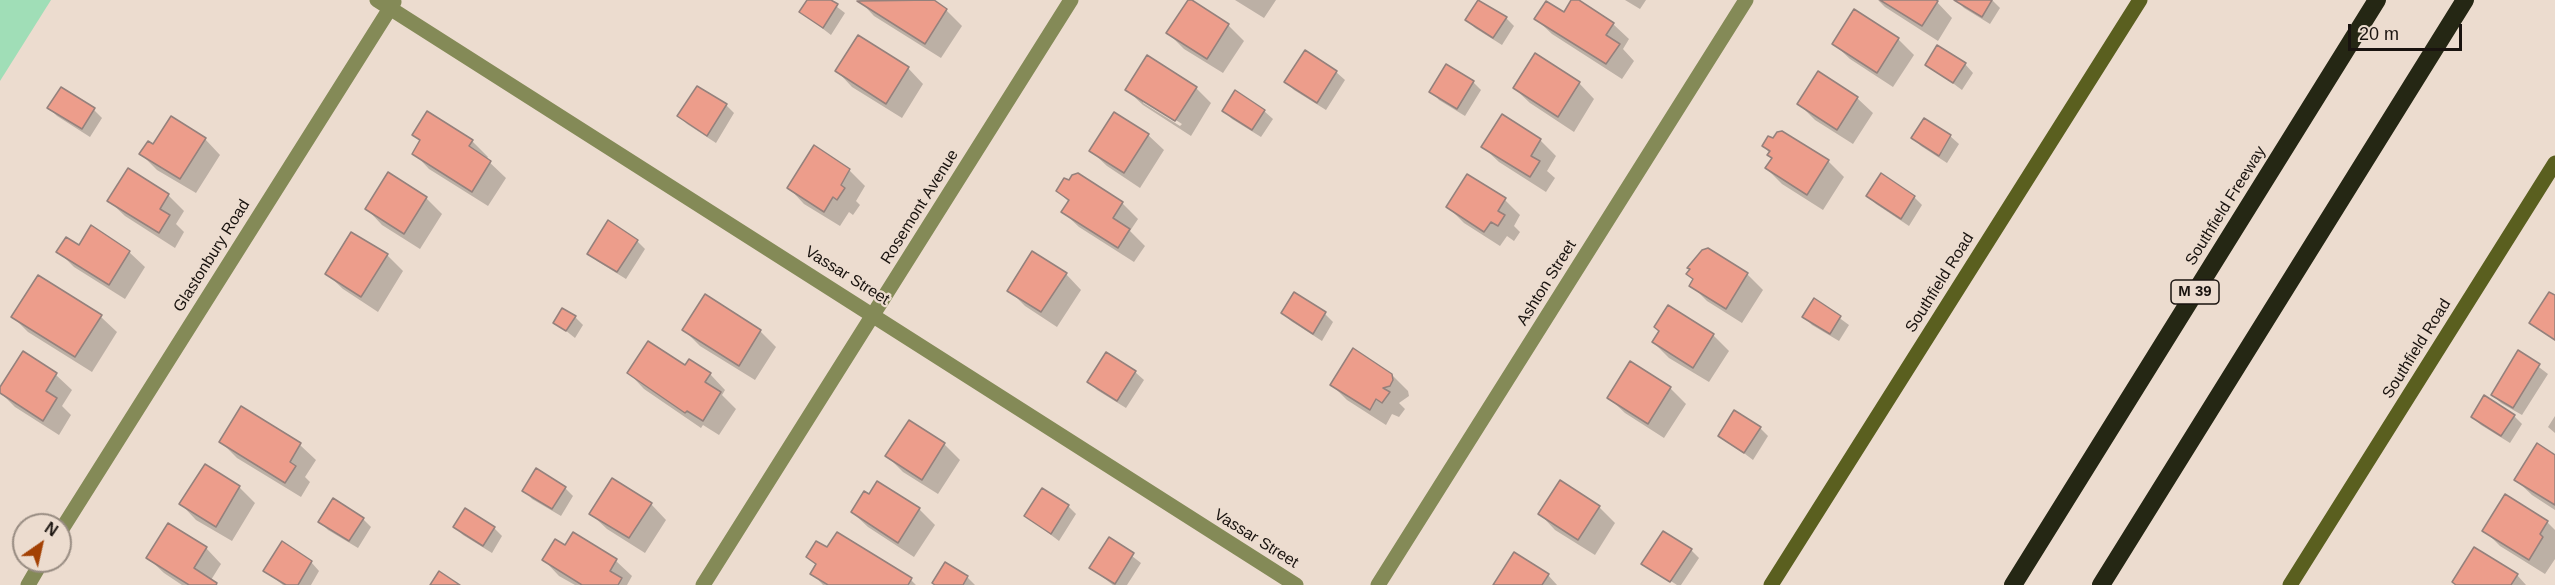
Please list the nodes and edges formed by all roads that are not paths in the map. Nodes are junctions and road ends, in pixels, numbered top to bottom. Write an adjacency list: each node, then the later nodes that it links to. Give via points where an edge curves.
1 (1071, 0): 8 (street, Rosemont Avenue)
2 (1746, 0): 12 (street, Ashton Street)
3 (2140, 0): 13 (main road, Southfield Road)
4 (2377, 0): 14 (highway, Southfield Freeway / M 39)
5 (2465, 0): 15 (highway)
6 (387, 3): 8 (street, Vassar Street); 9 (street, Glastonbury Road)
7 (2555, 164): 16 (main road, Southfield Road)
8 (873, 314): 10 (street, Rosemont Avenue); 11 (street, Vassar Street)
9 (72, 513)
10 (703, 585)
11 (1296, 585)
12 (1378, 585)
13 (1771, 585)
14 (2013, 585)
15 (2101, 585)
16 (2290, 585)

